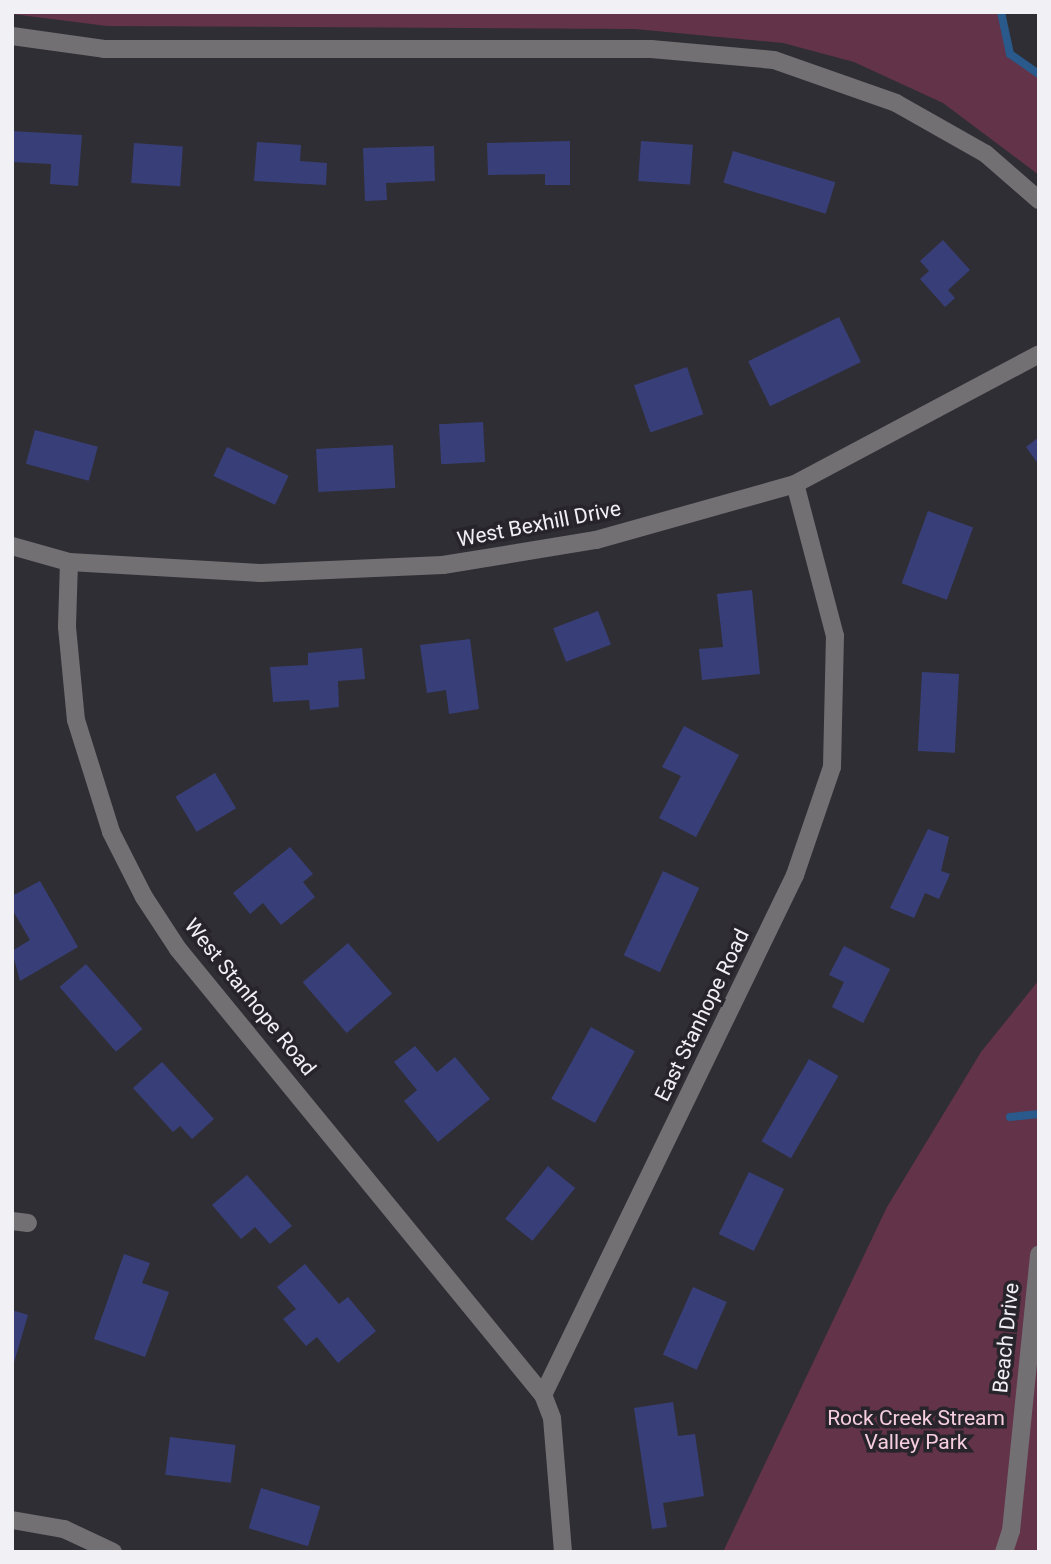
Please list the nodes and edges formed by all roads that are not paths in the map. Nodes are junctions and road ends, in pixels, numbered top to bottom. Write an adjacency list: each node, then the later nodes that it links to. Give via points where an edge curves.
1 (12, 36): 2 (street, via 104,49 651,49 774,60 896,103 986,154)
2 (1039, 200)
3 (1039, 354): 4 (street, West Bexhill Drive)
4 (795, 484): 6 (street, West Bexhill Drive, via 596,540 443,565 261,573); 8 (street, East Stanhope Road, via 835,636 832,767 795,875)
5 (12, 546): 6 (street, West Bexhill Drive)
6 (69, 562): 8 (street, West Stanhope Road, via 67,627 76,720 111,832 144,897 178,949)
7 (1039, 1254): 12 (street, Beach Drive, via 1011,1531)
8 (543, 1395): 11 (street, via 552,1418)
9 (12, 1520): 10 (street, via 64,1529)
10 (113, 1552)
11 (563, 1552)
12 (1004, 1552)

